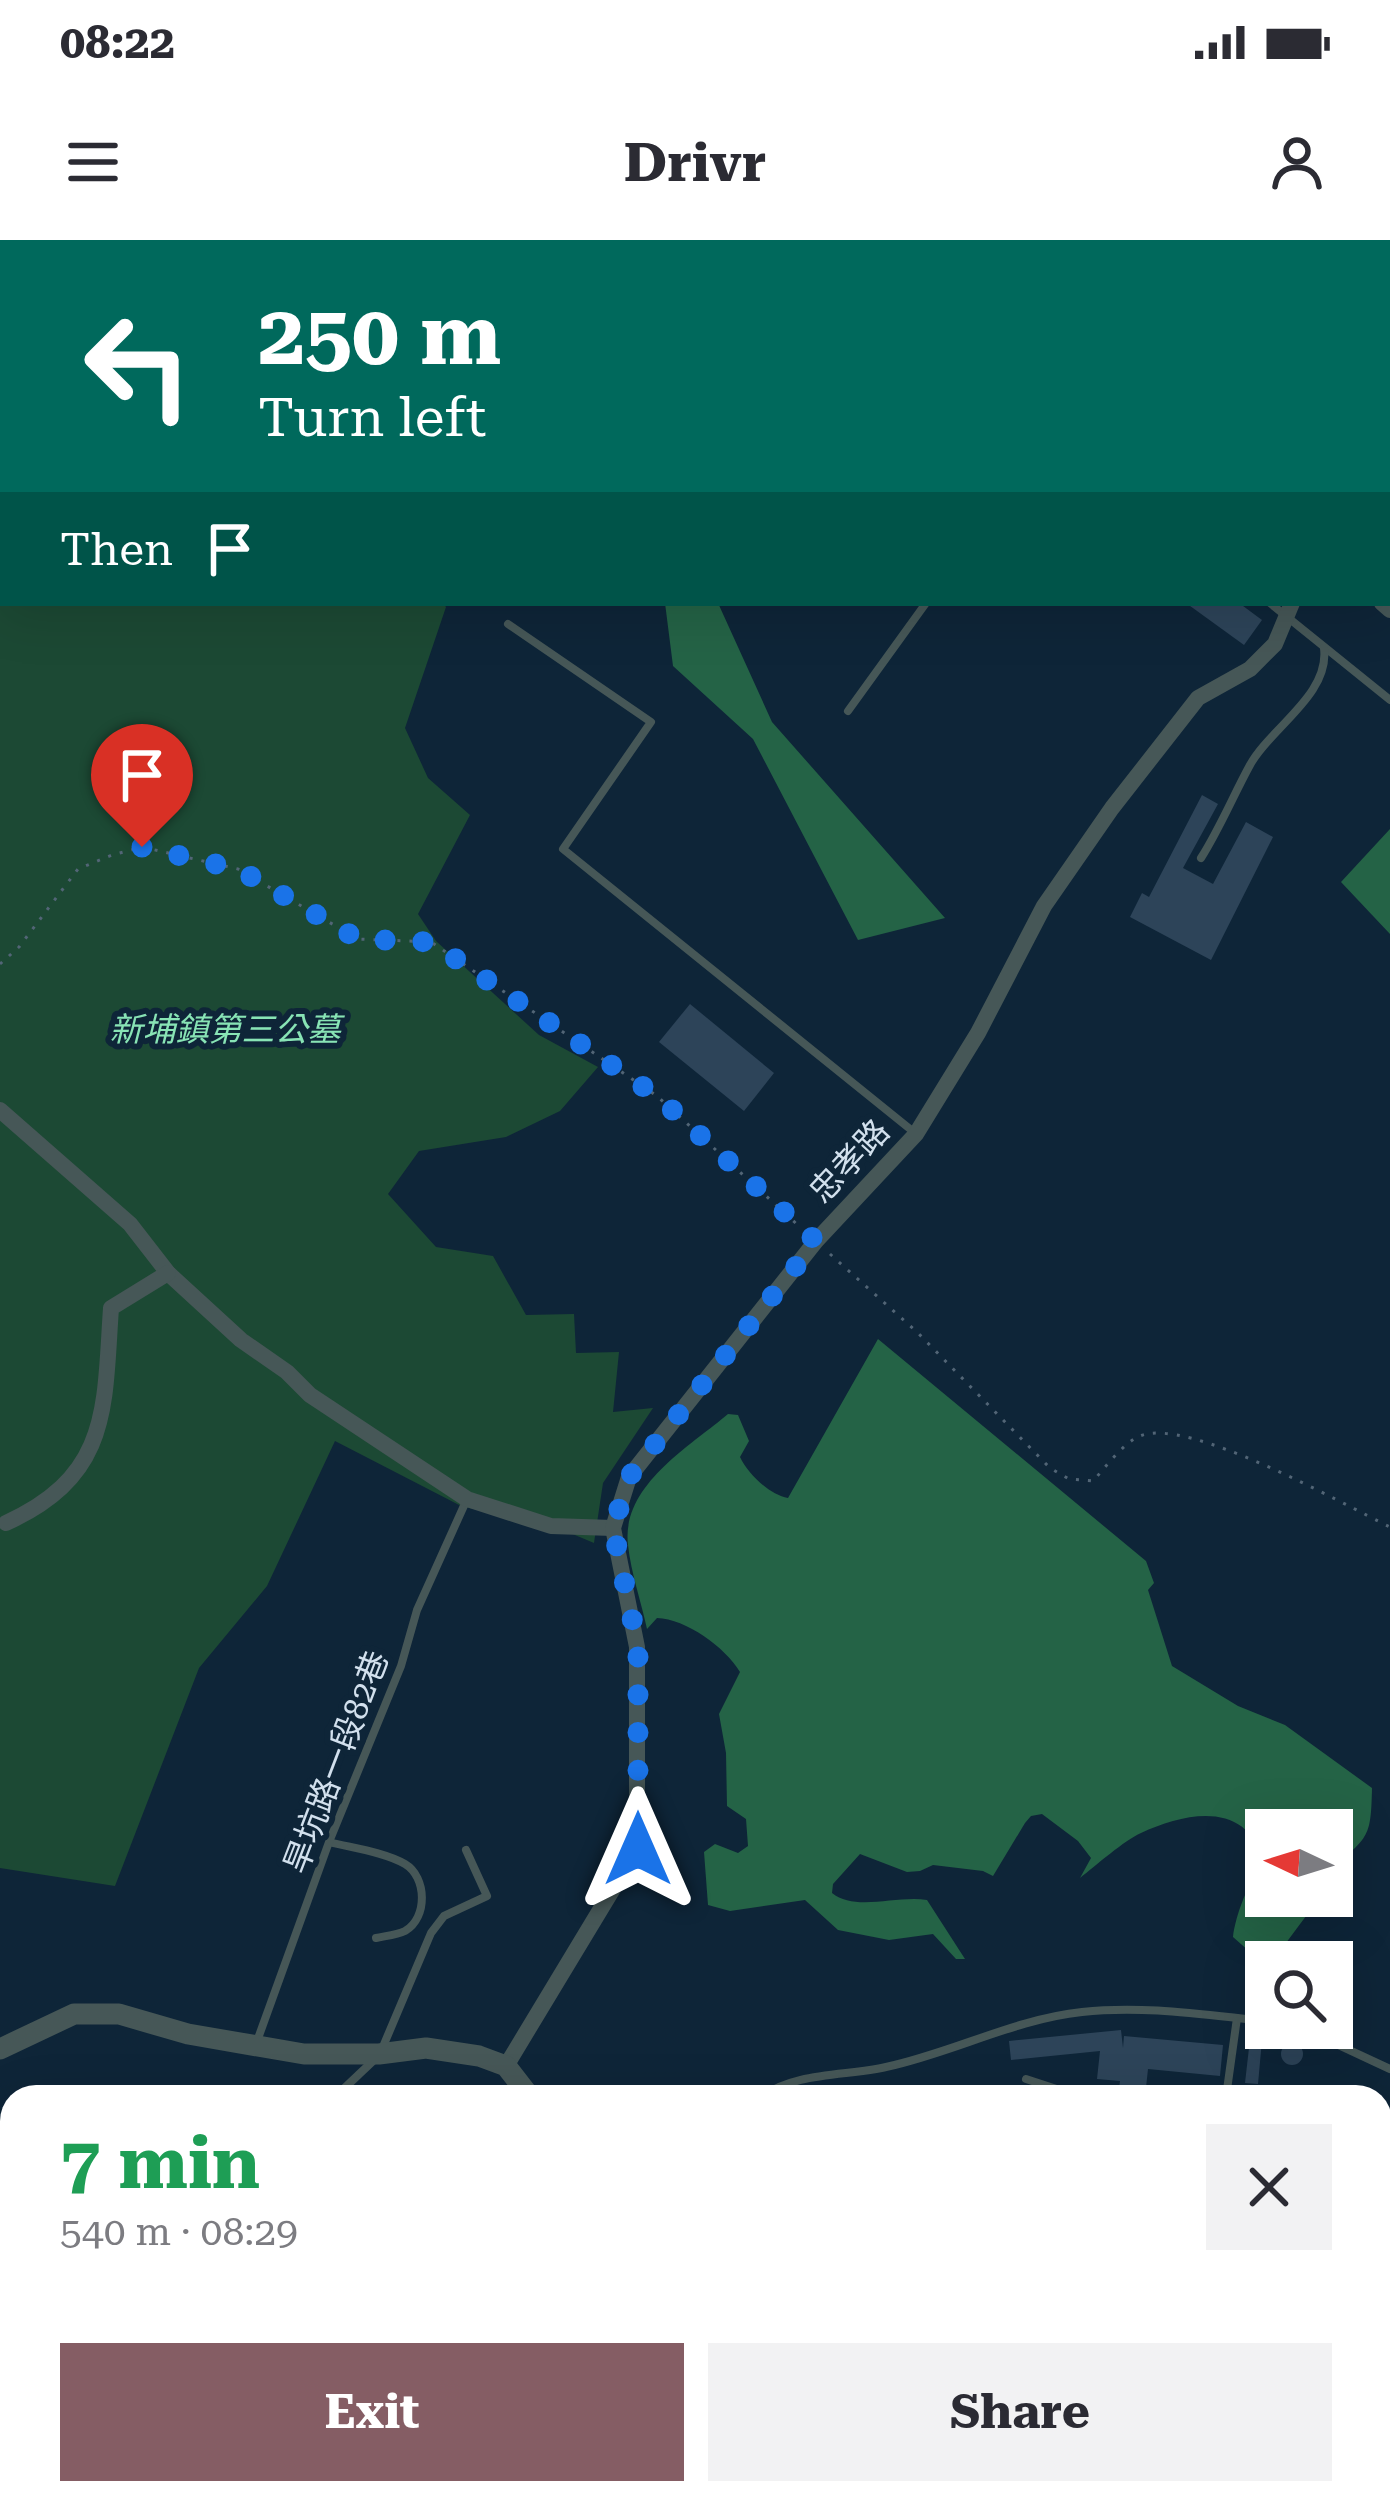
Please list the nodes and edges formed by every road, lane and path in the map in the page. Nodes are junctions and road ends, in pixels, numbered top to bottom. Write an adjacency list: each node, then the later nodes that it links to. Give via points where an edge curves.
1 (924, 606): 6 (lane)
2 (1290, 609): 4 (lane); 10 (street, 忠孝路, via 1275,644 1250,669 1198,698 1112,808 1044,906)
3 (508, 624): 10 (lane, via 651,722 563,848)
4 (1324, 648): 5 (lane); 7 (lane, via 1312,689 1252,761)
5 (1390, 700)
6 (848, 711)
7 (1201, 858)
8 (0, 964): 11 (path, via 78,869 112,855 142,847 238,869 358,939 431,942 657,1096)
9 (0, 1110): 12 (street, via 130,1224)
10 (916, 1134): 11 (street, 忠孝路)
11 (816, 1241): 15 (path, via 1069,1479 1093,1481 1138,1436 1168,1432 1216,1444); 16 (street, 忠孝路, via 629,1477)
12 (168, 1273): 13 (street, via 310,1395); 14 (street, via 111,1308 103,1418 82,1466 43,1506)
13 (467, 1499): 16 (street, via 551,1526); 17 (lane, 旱坑路一段82巷)
14 (7, 1523)
15 (1390, 1527)
16 (613, 1528): 26 (street, via 638,1647 638,1849)
17 (329, 1842): 19 (lane, via 405,1864 418,1877 418,1917 406,1930); 22 (lane, 旱坑路一段82巷)
18 (466, 1850): 25 (lane, via 487,1896 444,1916 431,1933)
19 (376, 1938)
20 (1237, 2018): 21 (lane); 31 (lane, via 1082,2012 918,2060); 33 (lane)
21 (1245, 2019)
22 (255, 2046): 23 (street, via 118,2014 74,2014); 25 (street)
23 (0, 2049)
24 (1348, 2049): 27 (lane)
25 (380, 2054): 26 (street, via 426,2048); 29 (lane)
26 (506, 2066): 30 (street)
27 (1390, 2068)
28 (1026, 2079): 32 (lane)
29 (347, 2085)
30 (521, 2085)
31 (788, 2085)
32 (1044, 2085)
33 (1228, 2085)

